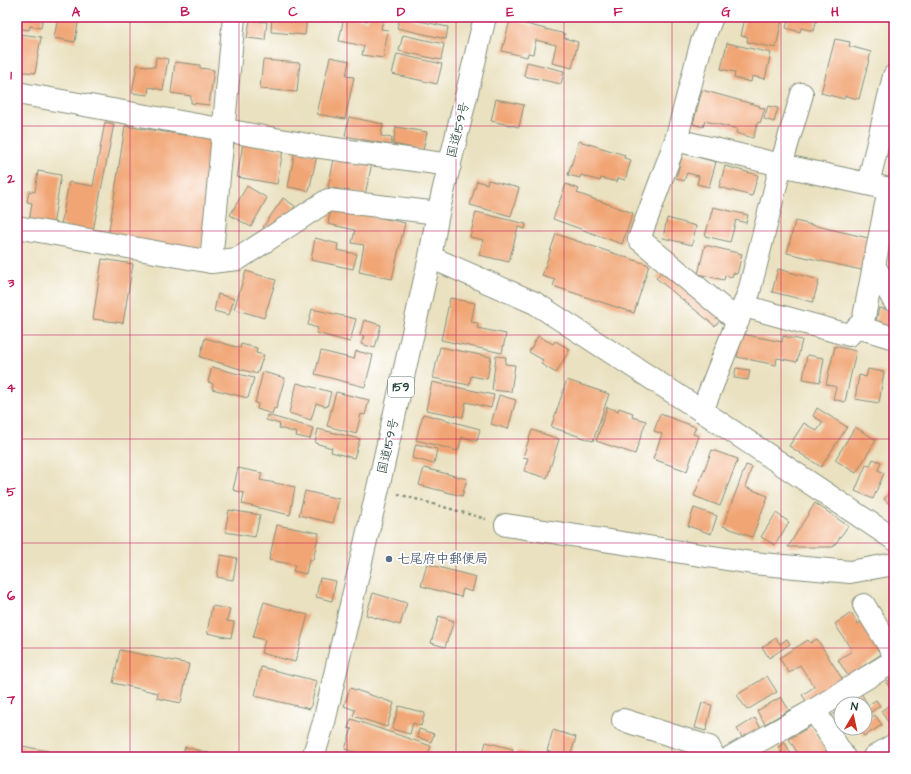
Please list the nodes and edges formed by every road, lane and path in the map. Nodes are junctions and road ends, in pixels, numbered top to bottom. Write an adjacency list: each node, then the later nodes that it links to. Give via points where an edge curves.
1 (234, 17): 7 (main road)
2 (485, 17): 9 (main road, 国道159号 / 159)
3 (712, 17): 8 (main road, via 701,46)
4 (894, 76): 11 (main road)
5 (17, 93): 7 (main road)
6 (802, 94): 10 (main road)
7 (224, 130): 9 (main road, via 314,146); 15 (main road)
8 (676, 140): 10 (main road); 18 (main road, via 639,239)
9 (450, 165): 12 (main road, 国道159号 / 159)
10 (781, 166): 11 (main road); 18 (main road, via 750,292)
11 (884, 187): 16 (main road)
12 (438, 213): 14 (main road, 国道159号 / 159); 15 (main road, via 328,200 238,259)
13 (17, 227): 15 (main road)
14 (430, 257): 21 (main road, via 535,303); 22 (main road, 国道159号 / 159)
15 (211, 262)
16 (874, 265): 17 (main road); 19 (main road, via 863,322)
17 (894, 301)
18 (741, 314): 19 (main road, via 849,335); 21 (main road)
19 (858, 327): 20 (main road)
20 (894, 338)
21 (702, 411): 24 (main road)
22 (378, 488): 23 (path); 30 (main road, 国道159号 / 159, via 324,722)
23 (506, 524): 25 (main road, via 752,563 850,572)
24 (894, 539)
25 (894, 564)
26 (864, 606): 27 (main road)
27 (892, 649): 28 (main road)
28 (814, 710): 32 (main road); 33 (main road)
29 (623, 720): 31 (main road, via 710,747)
30 (313, 757)
31 (714, 757)
32 (731, 757)
33 (844, 757)

